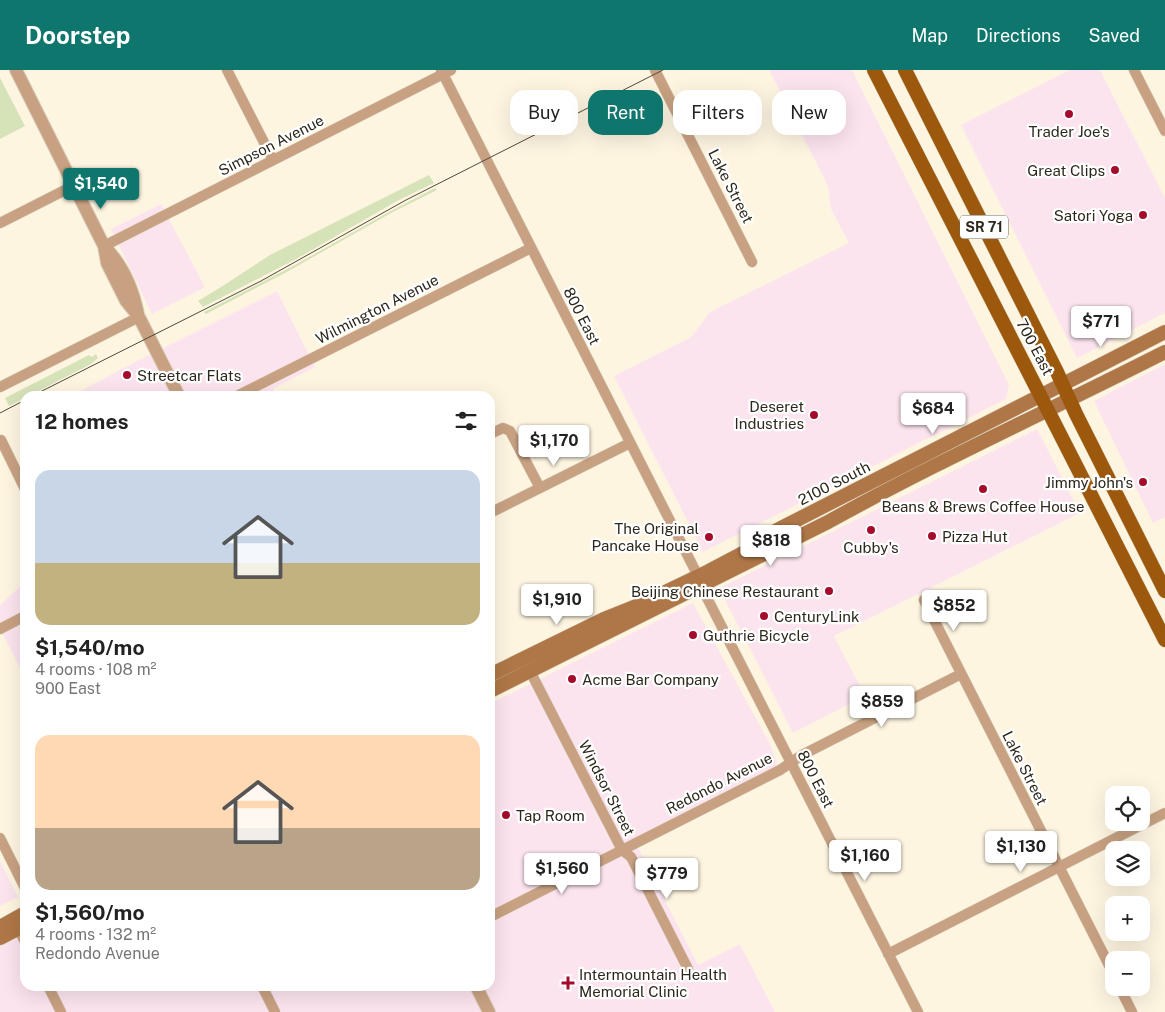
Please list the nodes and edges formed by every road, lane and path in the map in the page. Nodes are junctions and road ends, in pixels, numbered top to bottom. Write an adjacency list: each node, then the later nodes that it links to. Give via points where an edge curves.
1 (16, 70): 10 (street)
2 (228, 70): 9 (street)
3 (655, 70): 14 (street, Lake Street)
4 (905, 70): 18 (main road, 700 East / SR 71)
5 (1134, 70): 8 (street)
6 (445, 71): 9 (street, Simpson Avenue); 13 (street, 800 East)
7 (880, 72): 22 (main road, 700 East / SR 71, via 980,279)
8 (1165, 131)
9 (273, 160): 12 (street, Simpson Avenue)
10 (73, 186): 11 (street); 12 (street)
11 (0, 222)
12 (104, 246): 15 (street, via 116,258 135,296)
13 (531, 248): 21 (street, Wilmington Avenue); 27 (street, 800 East)
14 (752, 262)
15 (139, 317): 19 (street); 20 (street)
16 (1165, 332): 18 (main road, 2100 South)
17 (1165, 352): 23 (main road, 2100 South)
18 (1063, 384): 22 (main road, 2100 South); 23 (main road, 700 East / SR 71)
19 (0, 387)
20 (176, 391)
21 (247, 391)
22 (1041, 395): 24 (main road, 700 East / SR 71); 31 (main road, 2100 South, via 770,534)
23 (1070, 399): 24 (main road, 2100 South); 32 (main road, 700 East / SR 71)
24 (1048, 409): 31 (main road, 2100 South, via 828,522); 37 (main road, 700 East / SR 71)
25 (495, 432): 29 (street, via 503,428 510,431)
26 (1, 440): 28 (street)
27 (630, 443): 29 (street); 31 (street, 800 East)
28 (20, 479)
29 (540, 488): 30 (street)
30 (495, 510)
31 (700, 581): 35 (main road, 2100 South); 39 (main road, 2100 South); 44 (street, 800 East)
32 (1165, 590)
33 (924, 600): 41 (street, Lake Street)
34 (20, 619): 36 (street)
35 (604, 619): 38 (main road, 2100 South); 39 (main road, via 598,630 534,662)
36 (0, 629)
37 (1165, 640)
38 (523, 658): 40 (main road, 2100 South); 42 (main road, via 517,670)
39 (530, 671): 43 (main road, 2100 South); 47 (street, Windsor Street)
40 (495, 672)
41 (961, 674): 44 (street, Redondo Avenue); 48 (street, Lake Street)
42 (495, 681)
43 (495, 688)
44 (791, 763): 47 (street, Redondo Avenue); 55 (street, 800 East)
45 (1165, 813): 48 (street)
46 (0, 838): 49 (street)
47 (622, 850): 50 (street, Redondo Avenue); 57 (street, Windsor Street, via 631,857)
48 (1059, 867): 55 (street); 56 (street, Lake Street)
49 (20, 878)
50 (495, 914)
51 (20, 916): 53 (main road)
52 (20, 926): 54 (main road)
53 (0, 927)
54 (0, 938)
55 (888, 954): 65 (street, 800 East)
56 (1105, 957)
57 (688, 969)
58 (50, 991): 62 (street)
59 (264, 991): 63 (street)
60 (478, 991): 64 (street)
61 (1124, 996): 66 (street)
62 (61, 1012)
63 (275, 1012)
64 (489, 1012)
65 (918, 1012)
66 (1132, 1012)

